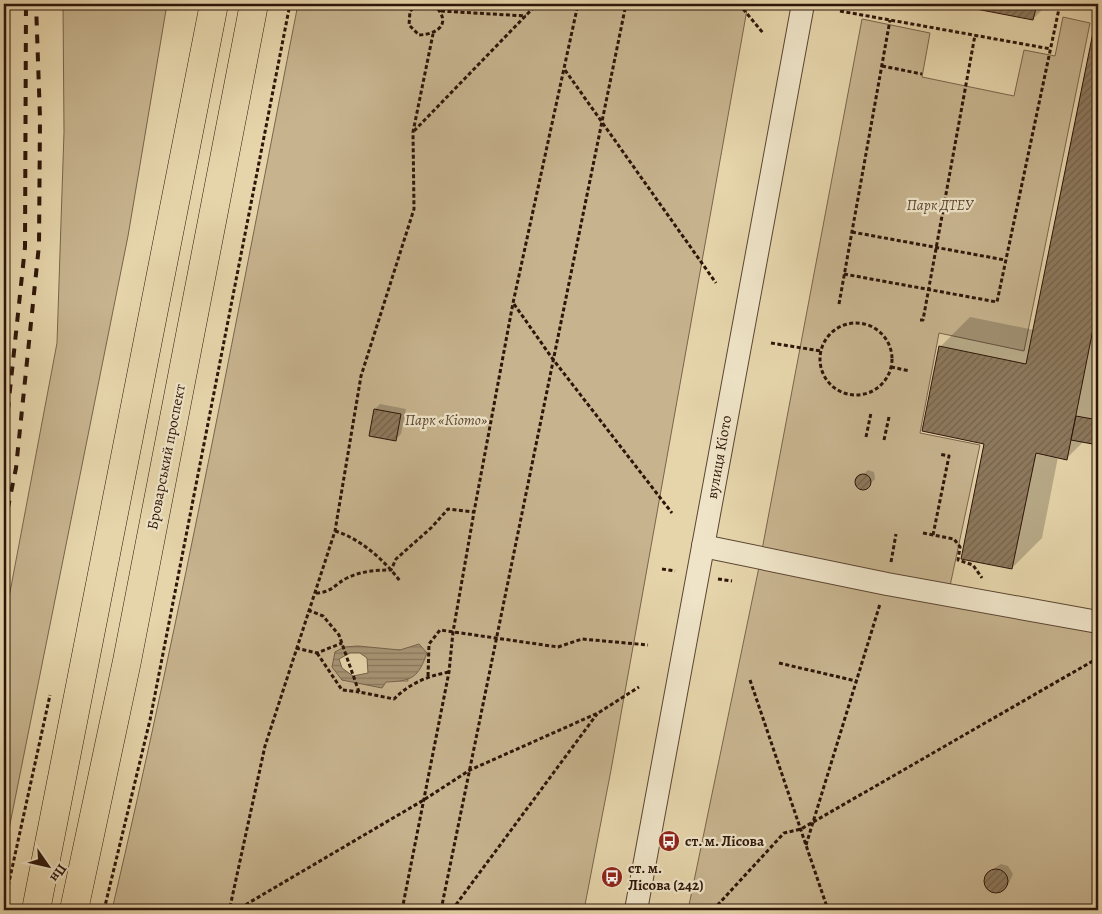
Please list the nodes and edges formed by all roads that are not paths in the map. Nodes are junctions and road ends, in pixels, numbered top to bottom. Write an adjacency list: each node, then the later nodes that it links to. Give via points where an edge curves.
1 (214, 4): 6 (highway)
2 (254, 4): 7 (highway, Броварський проспект, via 129,651)
3 (803, 4): 4 (street, вулиця Кіото)
4 (703, 546): 5 (street, via 886,584); 8 (street, вулиця Кіото)
5 (1098, 622)
6 (36, 910)
7 (74, 910)
8 (636, 910)

